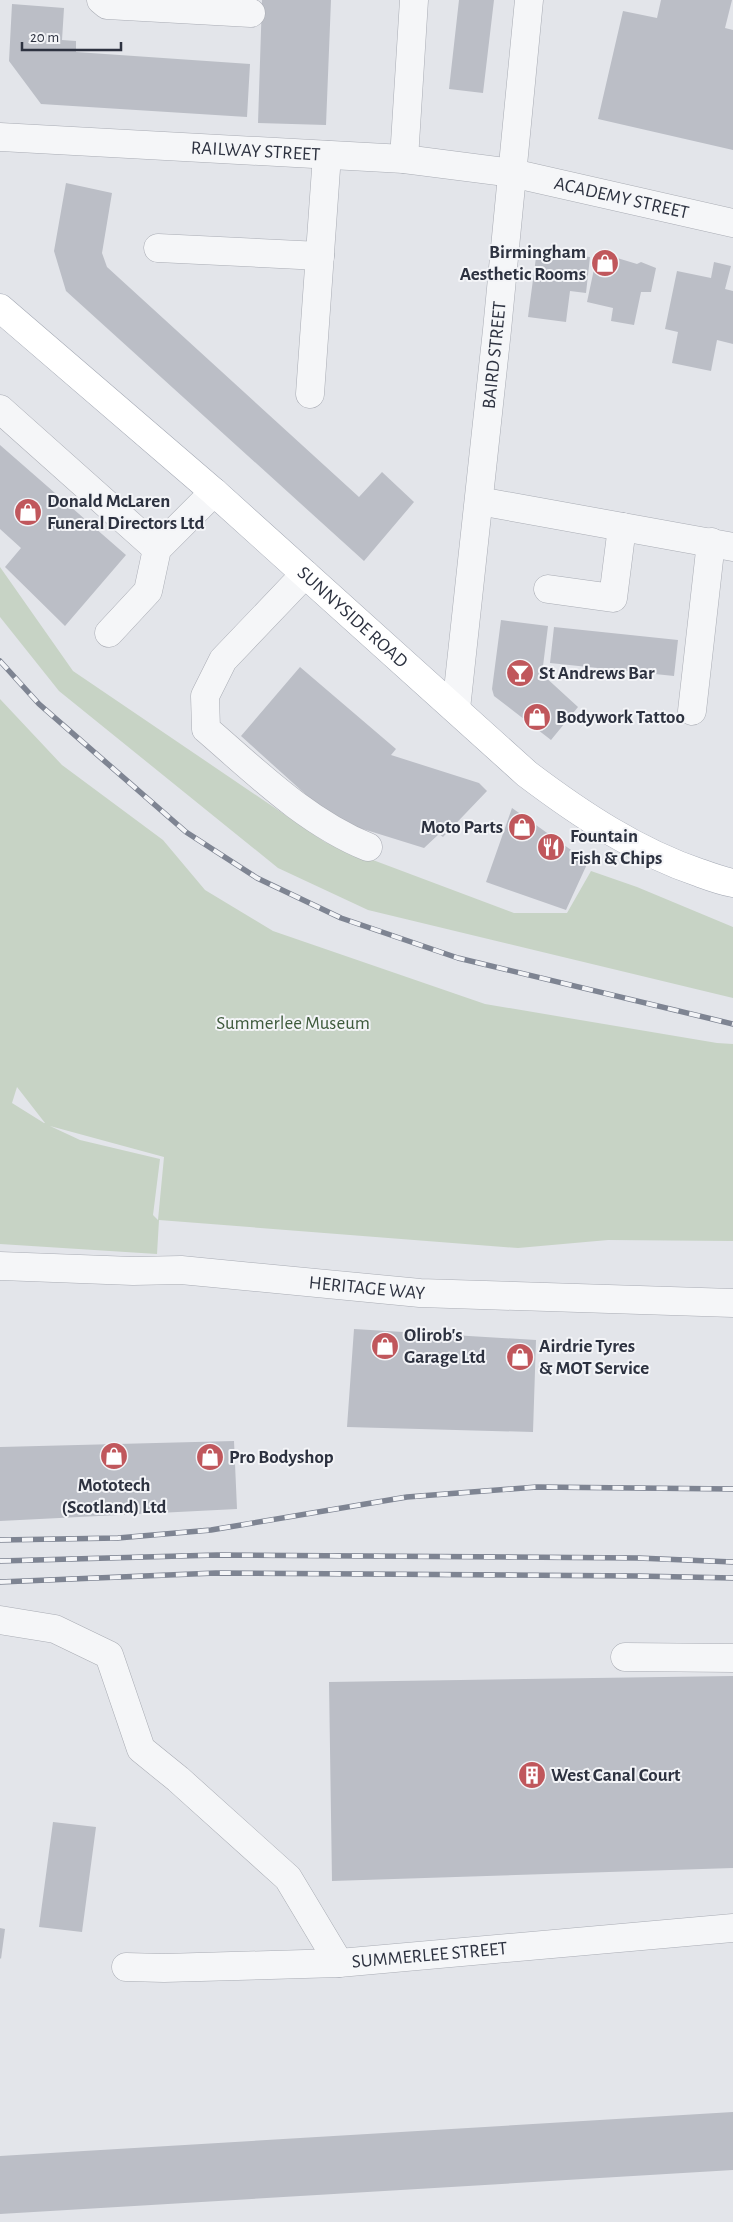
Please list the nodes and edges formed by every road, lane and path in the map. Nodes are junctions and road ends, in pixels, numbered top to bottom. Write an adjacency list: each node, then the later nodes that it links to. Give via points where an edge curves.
1 (102, 0): 4 (street, via 107,5)
2 (414, 0): 7 (street)
3 (529, 0): 8 (street, BAIRD STREET)
4 (251, 13)
5 (0, 137): 6 (street, RAILWAY STREET)
6 (327, 155): 7 (street, RAILWAY STREET); 11 (street)
7 (404, 159): 8 (street, RAILWAY STREET)
8 (512, 173): 9 (street, ACADEMY STREET); 16 (street, BAIRD STREET)
9 (733, 223)
10 (158, 248): 11 (street)
11 (320, 256): 13 (street)
12 (0, 308): 15 (main road, SUNNYSIDE ROAD)
13 (310, 394)
14 (0, 409): 19 (street)
15 (214, 492): 19 (street); 20 (main road, SUNNYSIDE ROAD)
16 (479, 502): 17 (street); 23 (street, BAIRD STREET)
17 (622, 527): 18 (street); 21 (street, via 612,598)
18 (722, 545): 24 (street)
19 (157, 549): 22 (street, via 148,591)
20 (305, 574): 23 (main road, SUNNYSIDE ROAD); 25 (street, via 224,660 205,696 206,729 283,796 344,838)
21 (548, 589)
22 (109, 633)
23 (456, 709): 26 (main road, SUNNYSIDE ROAD, via 527,774 578,812 675,865)
24 (692, 711)
25 (368, 847)
26 (733, 884)
27 (0, 1266): 28 (street, HERITAGE WAY, via 181,1270 420,1293)
28 (733, 1302)
29 (0, 1620): 33 (street, via 55,1629 109,1655 141,1749 288,1878)
30 (625, 1656): 31 (street)
31 (733, 1658)
32 (733, 1928): 33 (street, SUMMERLEE STREET)
33 (339, 1963): 34 (street, SUMMERLEE STREET)
34 (126, 1967)

